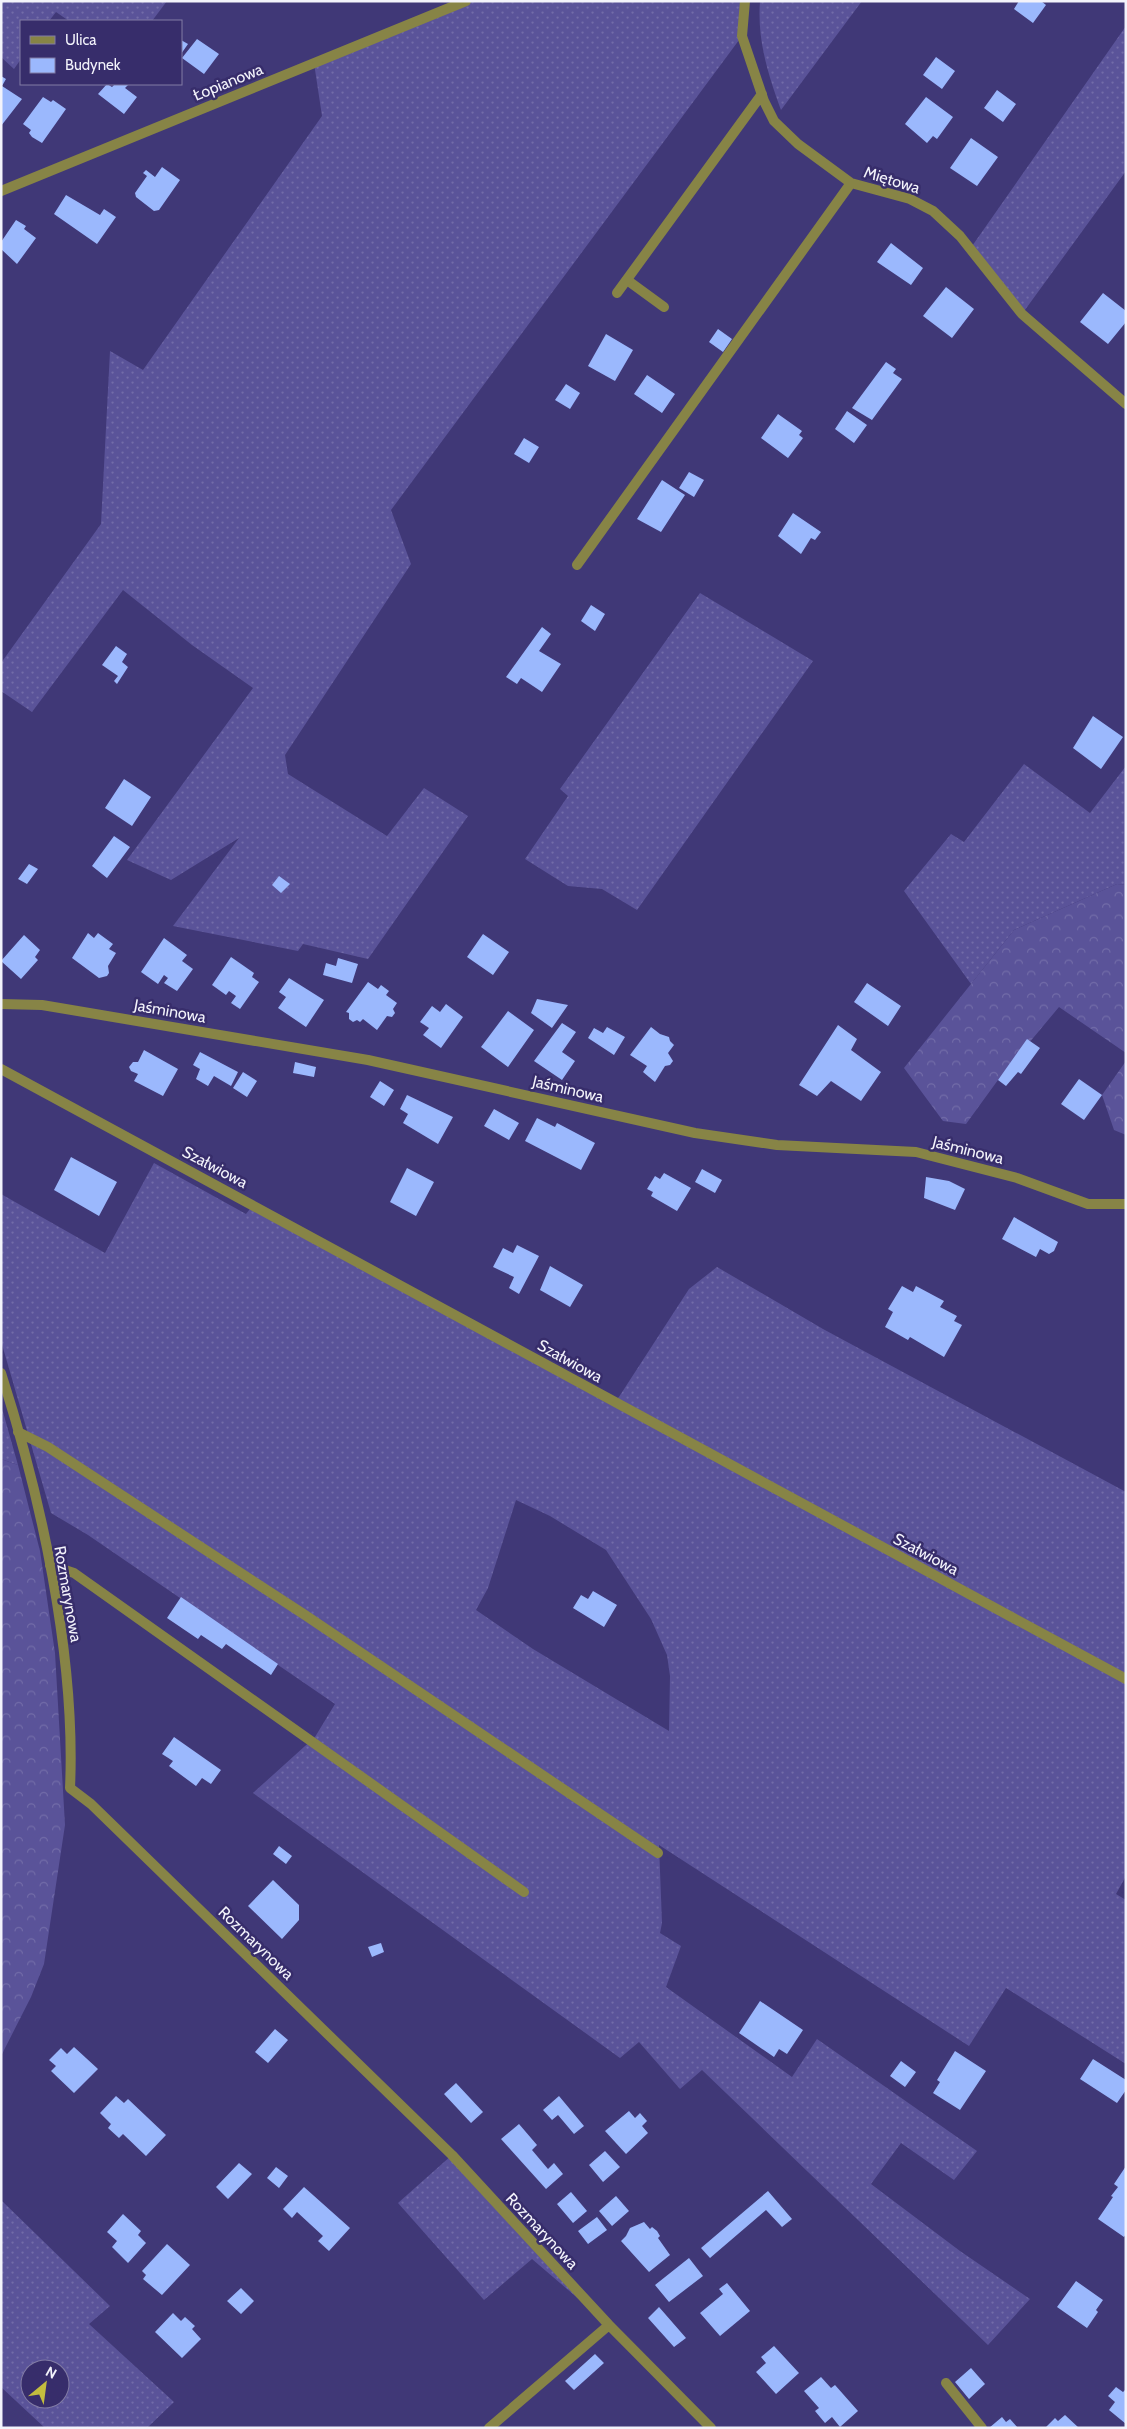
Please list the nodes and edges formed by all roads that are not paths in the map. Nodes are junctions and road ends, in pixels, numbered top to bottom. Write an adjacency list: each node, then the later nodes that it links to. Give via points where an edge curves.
1 (466, 1): 5 (street, Łopianowa)
2 (745, 1): 3 (street, Miętowa, via 742,36)
3 (762, 94): 4 (street, Miętowa, via 774,121 798,144); 6 (street)
4 (851, 183): 9 (street, Miętowa, via 910,200 933,211 960,236 1022,314); 10 (street)
5 (1, 191)
6 (627, 280): 7 (street); 8 (street)
7 (617, 293)
8 (664, 307)
9 (1126, 404)
10 (577, 566)
11 (1, 1004): 13 (street, Jaśminowa, via 42,1005 368,1060 695,1133 777,1145 916,1152 1017,1178 1088,1204)
12 (1, 1069): 17 (street, Szałwiowa)
13 (1126, 1204)
14 (1, 1373): 15 (street, Rozmarynowa)
15 (18, 1432): 16 (street, Rozmarynowa); 18 (street, via 48,1448 314,1620)
16 (50, 1565): 19 (street, via 74,1573); 20 (street, Rozmarynowa, via 64,1664 70,1788 91,1804 392,2095)
17 (1126, 1679)
18 (658, 1853)
19 (524, 1892)
20 (609, 2325): 22 (street); 23 (street, Rozmarynowa)
21 (946, 2383): 24 (street)
22 (489, 2428)
23 (711, 2428)
24 (982, 2428)

